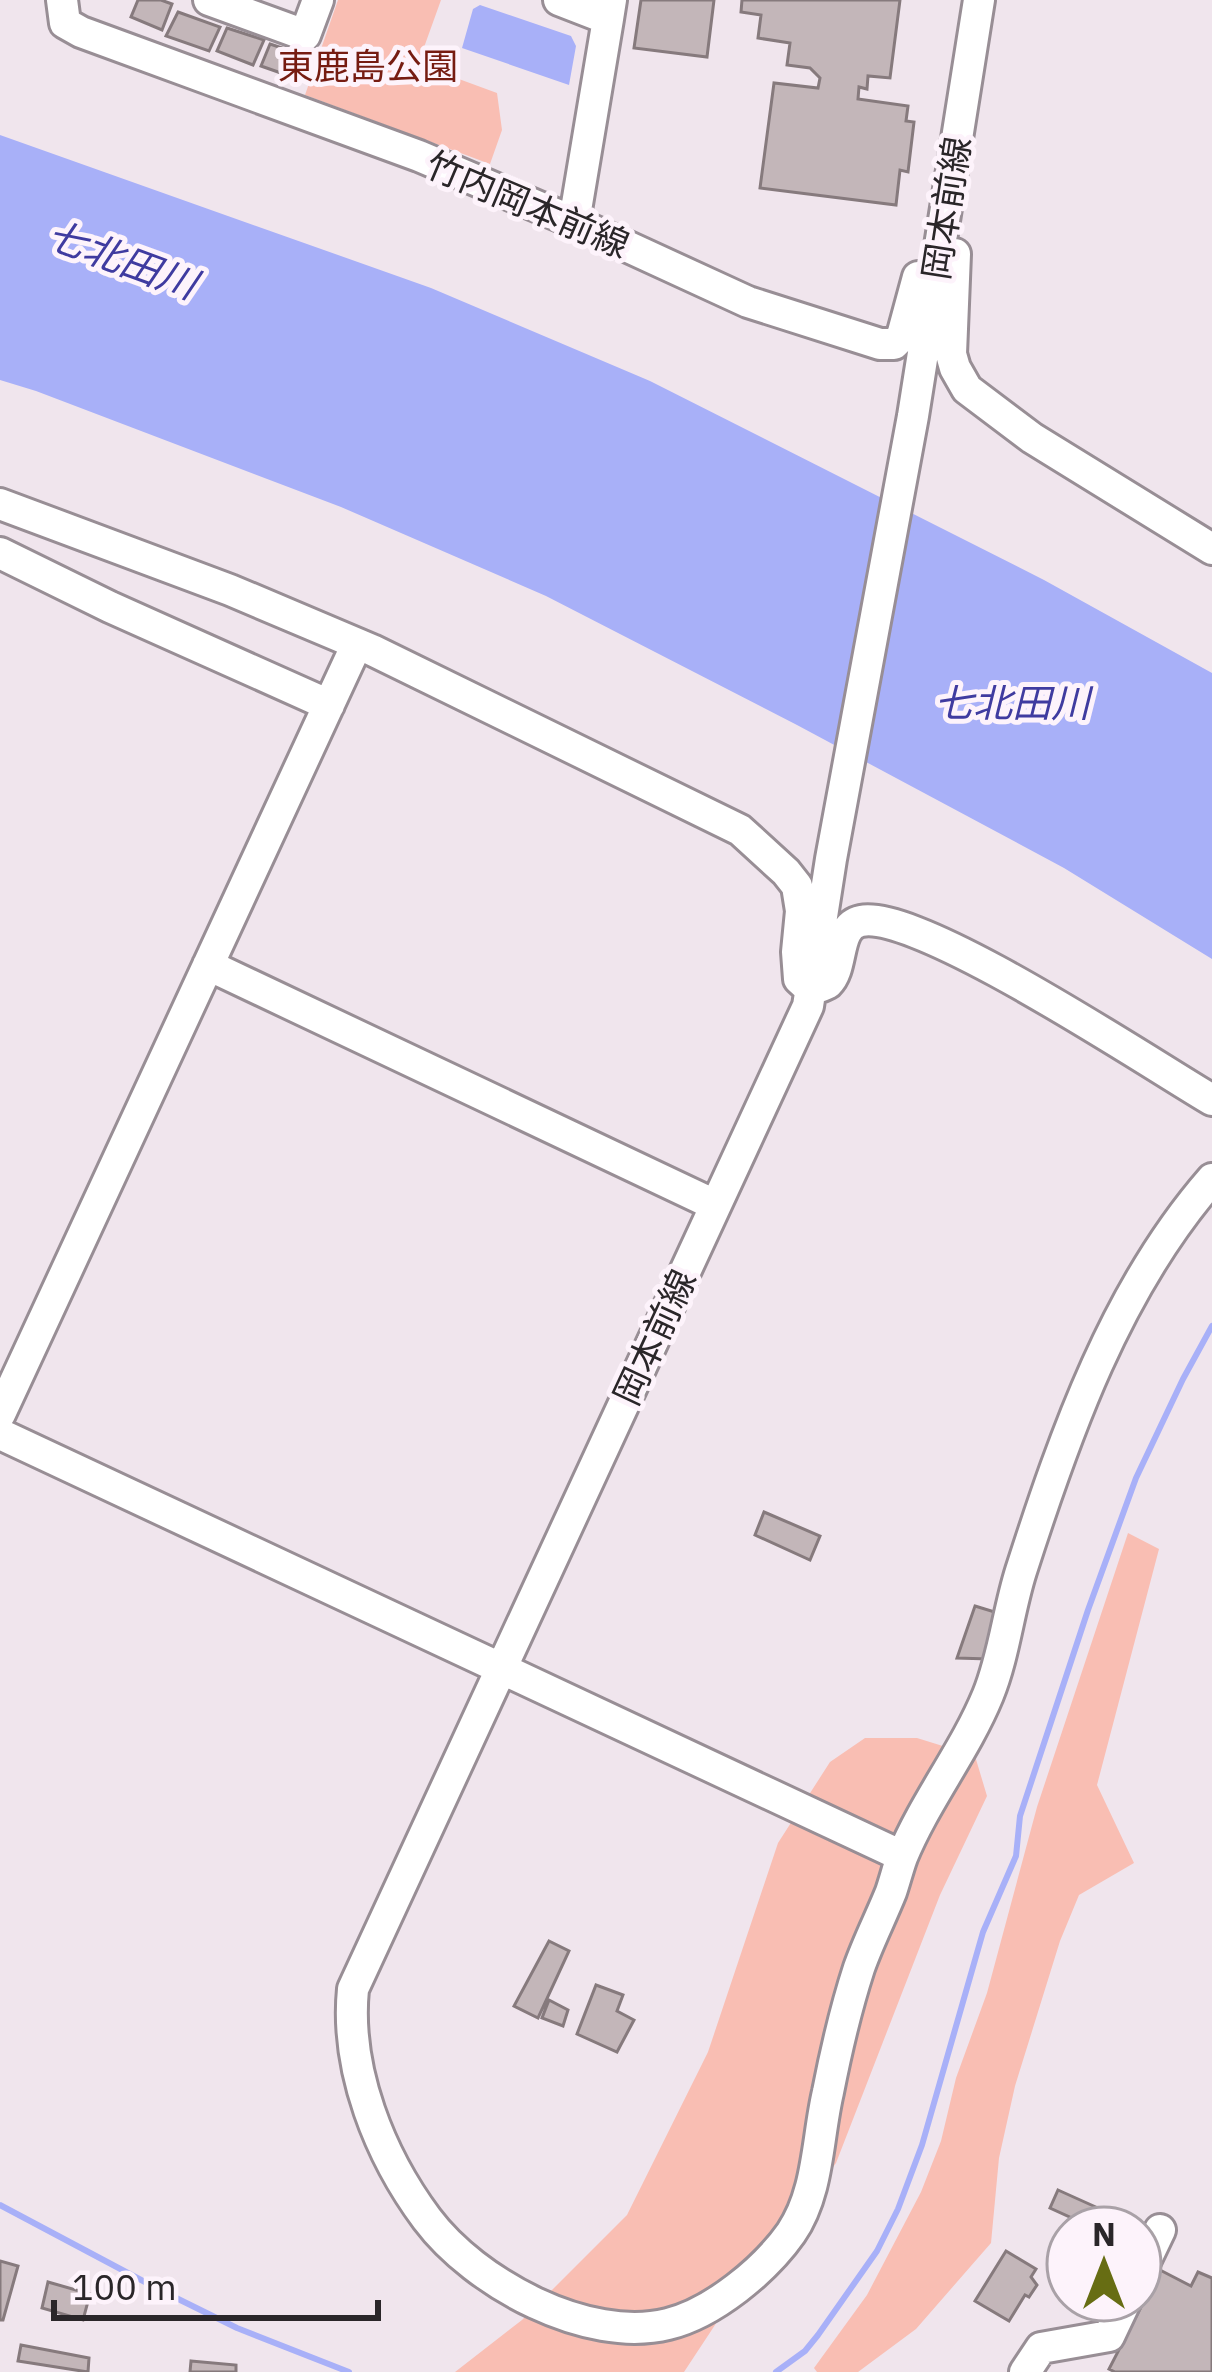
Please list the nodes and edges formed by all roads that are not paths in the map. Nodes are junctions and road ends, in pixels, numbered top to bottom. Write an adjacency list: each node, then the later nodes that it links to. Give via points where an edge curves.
1 (62, 0): 7 (street, 竹内岡本前線, via 64,23 80,32)
2 (209, 0): 3 (street, via 305,35)
3 (319, 0)
4 (560, 0): 6 (street)
5 (979, 0): 8 (street, 岡本前線)
6 (609, 9): 7 (street)
7 (574, 222): 8 (street, 竹内岡本前線, via 748,302 880,344 902,337 924,251)
8 (943, 229): 10 (street, via 956,254 951,354 967,389); 15 (street, 岡本前線)
9 (0, 504): 12 (street)
10 (1212, 550)
11 (0, 553): 13 (street)
12 (357, 644): 13 (street); 15 (street, via 740,830 797,886 799,979)
13 (329, 705): 14 (street)
14 (208, 965): 18 (street); 19 (street)
15 (809, 998): 16 (street, via 836,970 852,925 897,925 990,967); 18 (street, 岡本前線)
16 (1212, 1100)
17 (1212, 1179): 22 (street, 岡本前線, via 1130,1296 1104,1350 1046,1494 988,1695)
18 (715, 1205): 21 (street, 岡本前線)
19 (0, 1414)
20 (0, 1434): 21 (street)
21 (500, 1668): 22 (street); 22 (street, 岡本前線, via 359,1971 351,2010 364,2094 413,2200 449,2245 512,2291 580,2321 666,2325 740,2287 776,2251 801,2216 813,2179 859,1968)
22 (902, 1856)
23 (1115, 2324): 24 (street, via 1109,2336 1041,2348)
24 (1025, 2372)

